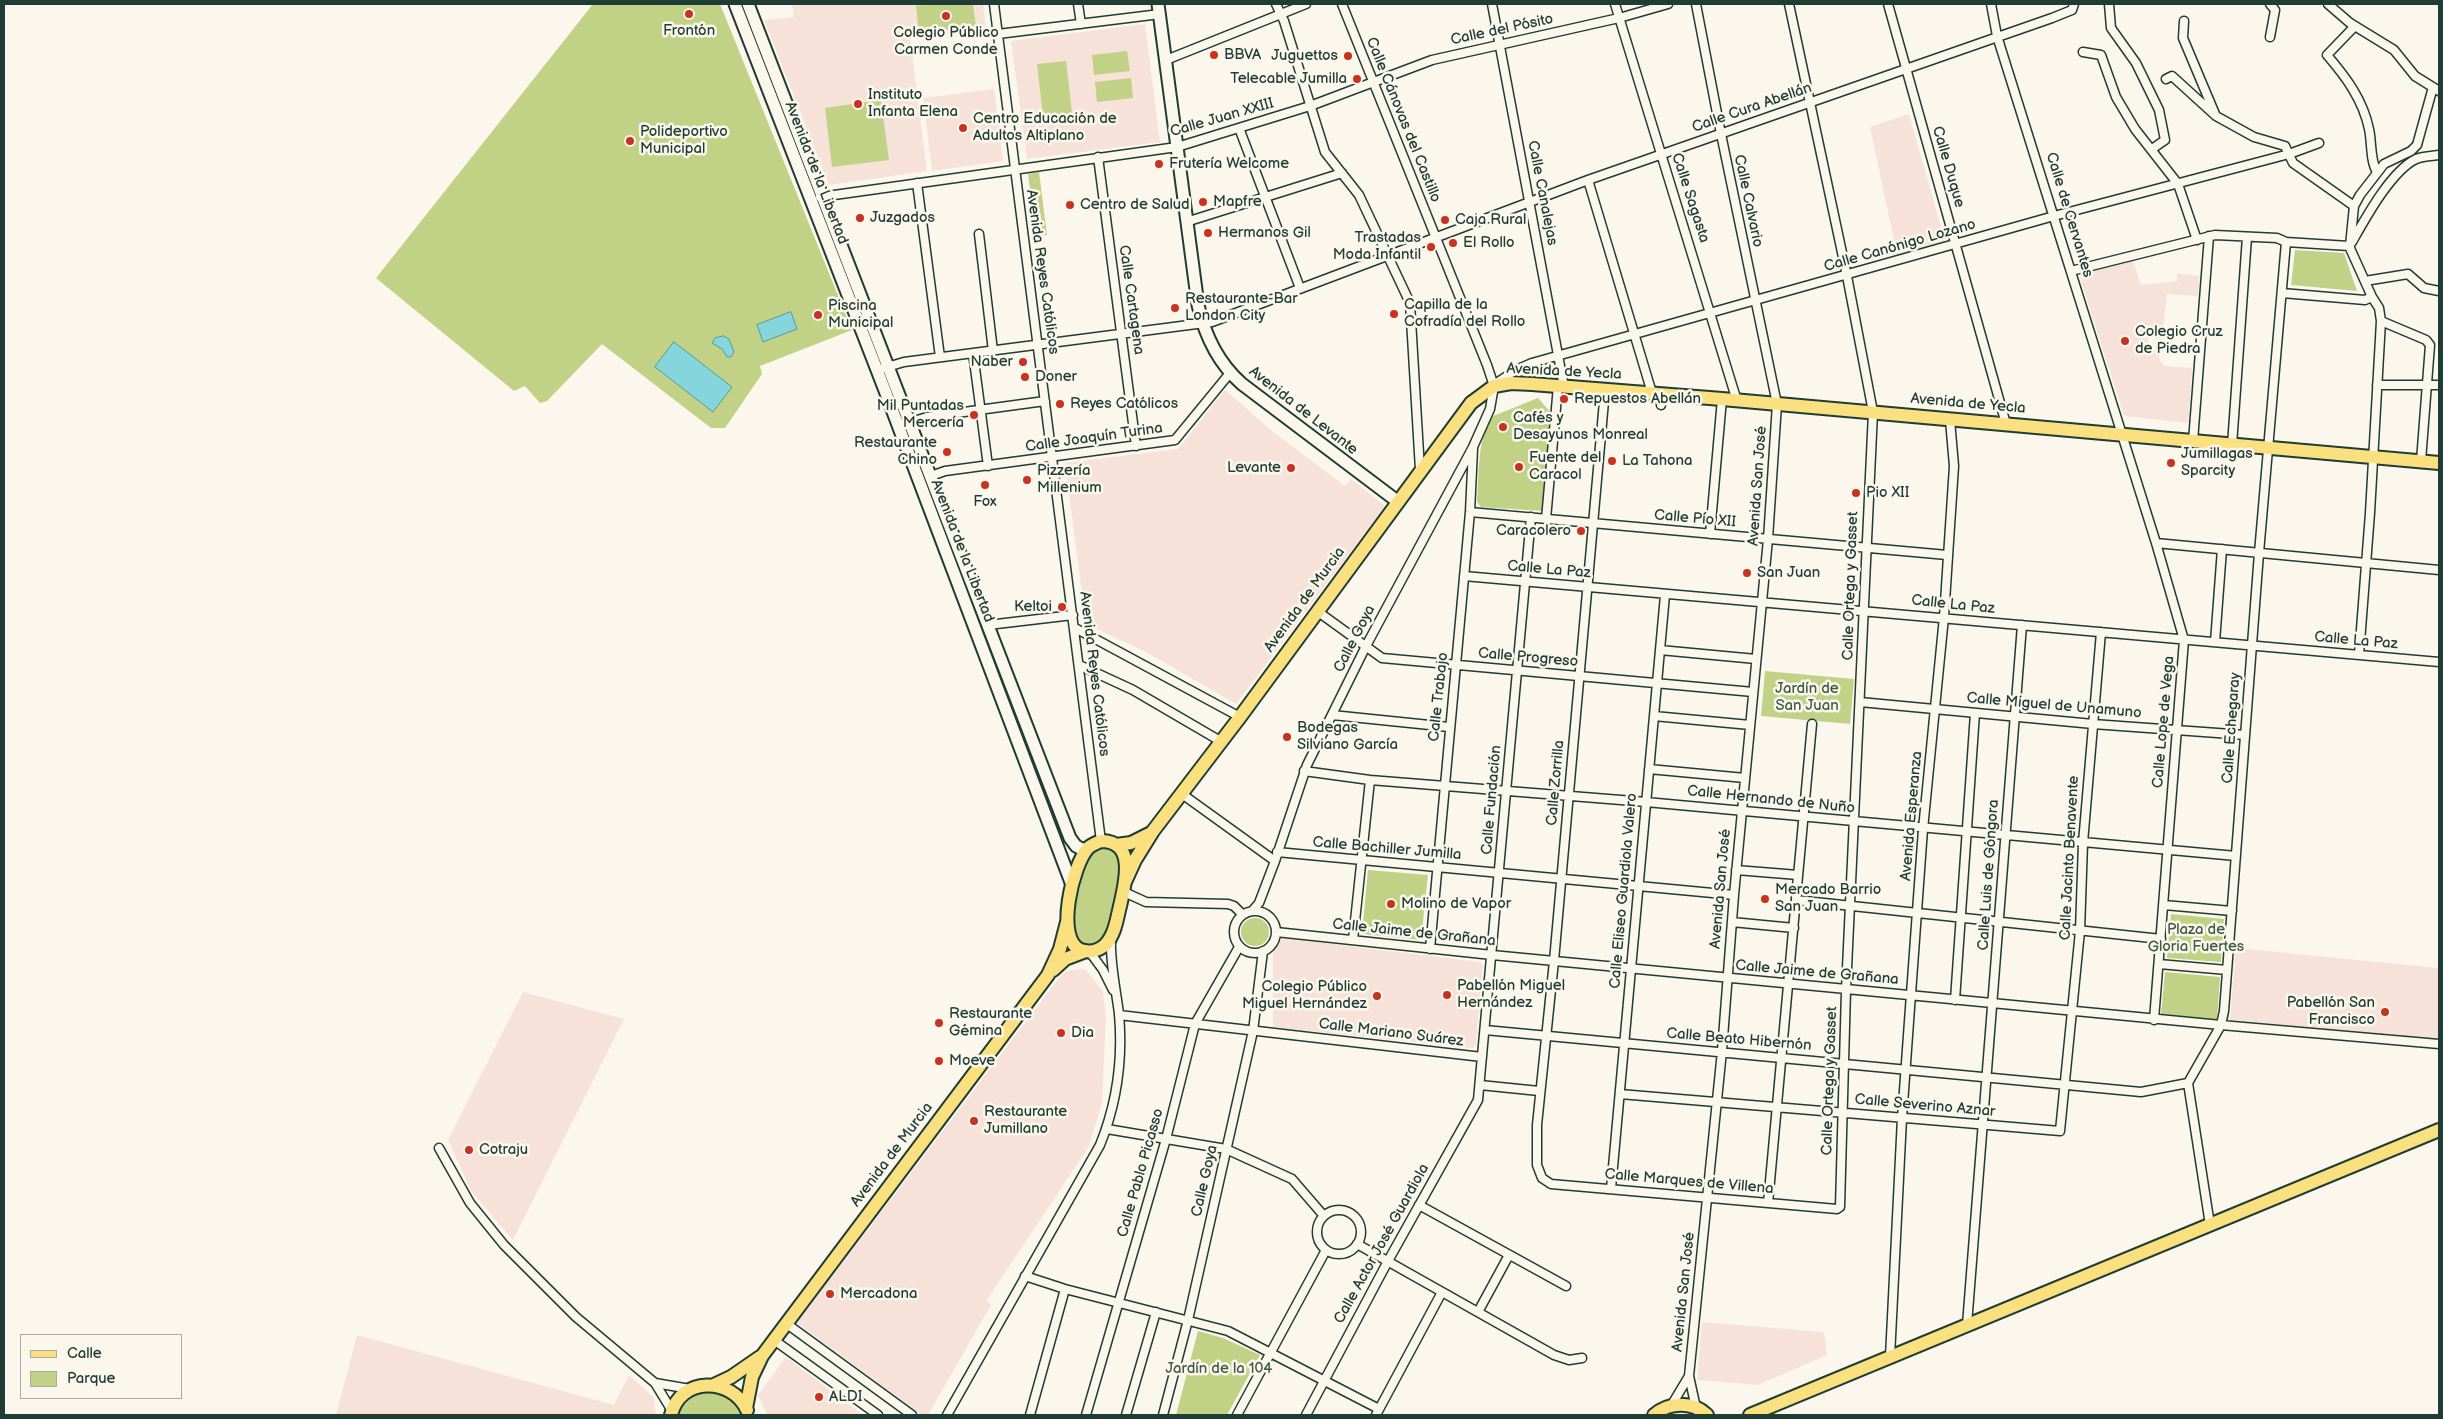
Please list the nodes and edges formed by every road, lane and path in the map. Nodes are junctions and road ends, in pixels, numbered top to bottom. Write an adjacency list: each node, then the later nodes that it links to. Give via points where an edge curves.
1 (735, 4): 54 (main road, Avenida de la Libertad)
2 (748, 4): 54 (main road)
3 (994, 4): 25 (street, Avenida Reyes Católicos)
4 (1078, 4): 23 (street)
5 (1276, 4): 20 (street)
6 (1306, 4): 20 (street)
7 (1342, 4): 33 (street, Calle Cánovas del Castillo)
8 (1492, 4): 28 (street, Calle Canalejas)
9 (1615, 4): 21 (street, Calle Sagasta)
10 (1668, 4): 21 (street, Calle del Pósito)
11 (1696, 4): 39 (street, Calle Calvario)
12 (1789, 4): 35 (street, Calle Ortega y Gasset)
13 (1888, 4): 31 (street, Calle Duque)
14 (1991, 4): 26 (street, Calle de Cervantes)
15 (2074, 4): 26 (street, Calle Cura Abellán, via 2072,10)
16 (2109, 4): 42 (street, via 2111,28 2136,63 2159,110 2165,140)
17 (2270, 4): 27 (street, via 2275,10)
18 (2328, 4): 24 (street)
19 (1159, 9): 23 (street); 30 (main road, Avenida de Levante)
20 (1282, 14): 30 (street); 36 (street)
21 (1619, 18): 28 (street, Calle del Pósito); 43 (street, Calle Sagasta)
22 (2184, 21): 37 (street, via 2183,38)
23 (1081, 24): 25 (street)
24 (2355, 26): 34 (street, via 2394,50 2415,76); 48 (street, via 2327,55 2360,102)
25 (998, 34): 47 (street, Avenida Reyes Católicos)
26 (1997, 36): 31 (street, Calle Cura Abellán); 57 (street, Calle de Cervantes)
27 (2270, 37)
28 (1500, 44): 33 (street, Calle del Pósito, via 1432,60); 55 (street, Calle Canalejas)
29 (2083, 52): 42 (street, via 2101,55 2116,97 2135,129)
30 (1166, 60): 41 (main road, Avenida de Levante)
31 (1906, 69): 35 (street, Calle Cura Abellán); 65 (street, Calle Duque)
32 (2166, 79): 37 (street, via 2172,76)
33 (1373, 84): 36 (street, Calle Juan XXIII); 62 (street, Calle Cánovas del Castillo)
34 (2436, 89): 48 (street, via 2417,145 2384,164)
35 (1810, 102): 39 (street, Calle Cura Abellán); 69 (street, Calle Ortega y Gasset)
36 (1310, 106): 38 (street, Calle Juan XXIII); 49 (street, via 1325,152)
37 (2216, 116): 44 (street, via 2254,137 2286,146)
38 (1239, 128): 41 (street, Calle Juan XXIII); 53 (street)
39 (1721, 134): 43 (street, Calle Cura Abellán); 75 (street, Calle Calvario)
40 (2319, 143): 44 (street, Calle Canónigo Lozano)
41 (1177, 147): 46 (street, Calle Juan XXIII); 58 (main road, Avenida de Levante)
42 (2152, 149): 52 (street)
43 (1661, 154): 50 (street, Calle Cura Abellán); 76 (street, Calle Sagasta)
44 (2289, 154): 52 (street, Calle Canónigo Lozano); 56 (street, via 2293,163)
45 (2439, 155): 66 (street, via 2420,157 2404,168 2364,220)
46 (1098, 157): 47 (street, Calle Juan XXIII); 79 (street, Calle Cartagena)
47 (1014, 171): 51 (street, Calle Juan XXIII); 81 (street, Avenida Reyes Católicos)
48 (2377, 172): 56 (street)
49 (1342, 173): 53 (street); 67 (street, via 1359,195)
50 (1588, 180): 55 (street, Calle Cura Abellán); 80 (street)
51 (917, 183): 54 (street); 85 (street)
52 (2178, 184): 57 (street, Calle Canónigo Lozano); 63 (street)
53 (1265, 196): 58 (street); 71 (street)
54 (816, 198): 86 (main road); 87 (main road, Avenida de la Libertad)
55 (1529, 202): 62 (street, Calle Cura Abellán); 84 (street, Calle Canalejas)
56 (2354, 206): 66 (street)
57 (2054, 216): 65 (street, Calle Canónigo Lozano); 68 (street, Calle de Cervantes)
58 (1186, 222): 78 (main road, Avenida de Levante)
59 (979, 234): 82 (street)
60 (2209, 236): 61 (street); 63 (street); 106 (street)
61 (2247, 237): 64 (street, via 2276,238); 107 (street)
62 (1435, 238): 67 (street, Calle Cura Abellán); 92 (street, Calle Cánovas del Castillo)
63 (2197, 240): 68 (street)
64 (2286, 242): 66 (street); 73 (street, Calle Echegaray)
65 (1955, 244): 69 (street, Calle Canónigo Lozano); 104 (street, Calle Duque)
66 (2350, 246): 70 (street)
67 (1387, 256): 71 (street, Calle Cura Abellán); 116 (street, via 1410,303)
68 (2071, 270): 105 (street, Calle de Cervantes)
69 (1847, 276): 75 (street, Calle Canónigo Lozano); 101 (street, Calle Ortega y Gasset)
70 (2365, 281): 72 (street, via 2408,274 2424,288); 74 (street)
71 (1300, 288): 78 (street, Calle Cura Abellán)
72 (2439, 291)
73 (2282, 292): 74 (street, via 2365,300); 110 (street, Calle Echegaray)
74 (2372, 297): 77 (street)
75 (1755, 301): 76 (street, Calle Canónigo Lozano); 99 (street, Calle Calvario)
76 (1712, 313): 80 (street, Calle Canónigo Lozano); 98 (street, Calle Sagasta)
77 (2381, 321): 89 (street); 90 (street, via 2428,342)
78 (1202, 324): 79 (street, Calle Cura Abellán); 88 (main road, Avenida de Levante)
79 (1122, 334): 81 (street, Calle Cura Abellán); 108 (street, Calle Cartagena)
80 (1636, 335): 84 (street, Calle Canónigo Lozano); 95 (street)
81 (1038, 345): 82 (street, Calle Cura Abellán); 97 (street, Avenida Reyes Católicos)
82 (993, 351): 83 (street, Calle Cura Abellán)
83 (973, 353): 85 (street, Calle Cura Abellán); 100 (street)
84 (1559, 356): 92 (street, Calle Canónigo Lozano, via 1516,370); 93 (street, Calle Canalejas)
85 (940, 357): 86 (street, Calle Cura Abellán)
86 (889, 366): 87 (street, Calle Cura Abellán); 103 (main road)
87 (877, 370): 203 (main road, Avenida de la Libertad)
88 (1230, 373): 108 (street, Calle Joaquín Turina, via 1176,440); 118 (main road, Avenida de Levante)
89 (2377, 385): 90 (street); 111 (street)
90 (2427, 385): 91 (street); 113 (street)
91 (2439, 385)
92 (1494, 386): 93 (main road, Avenida de Yecla, via 1511,383); 109 (street, Calle Goya, via 1490,409); 116 (main road, Avenida de Murcia, via 1471,403)
93 (1561, 386): 94 (main road, Avenida de Yecla); 121 (street, Calle Canalejas)
94 (1605, 390): 95 (main road, Avenida de Yecla); 122 (street, Calle Zorrilla)
95 (1658, 398): 96 (main road, Avenida de Yecla)
96 (1722, 399): 98 (main road, Avenida de Yecla); 123 (street)
97 (1045, 401): 100 (street); 112 (street, Avenida Reyes Católicos)
98 (1737, 401): 99 (main road, Avenida de Yecla)
99 (1777, 404): 101 (main road, Avenida de Yecla); 124 (street, Avenida San José)
100 (980, 410): 103 (street); 115 (street)
101 (1873, 412): 102 (main road, Avenida de Yecla); 126 (street, Calle Ortega y Gasset)
102 (1950, 420): 104 (main road, Avenida de Yecla); 129 (street, Avenida Esperanza, via 1954,466)
103 (911, 422): 117 (main road)
104 (2006, 424): 105 (main road, Avenida de Yecla)
105 (2122, 435): 106 (main road, Avenida de Yecla); 125 (street, Calle Lope de Vega)
106 (2193, 441): 107 (main road, Avenida de Yecla)
107 (2232, 444): 110 (main road, Avenida de Yecla)
108 (1136, 446): 112 (street, Calle Joaquín Turina)
109 (1473, 447): 119 (street, Calle Trabajo); 148 (street, Calle Goya)
110 (2268, 448): 111 (main road, Avenida de Yecla); 128 (street, Calle Echegaray)
111 (2374, 457): 113 (main road, Avenida de Yecla); 130 (street)
112 (1053, 458): 115 (street, Calle Joaquín Turina); 139 (street, Avenida Reyes Católicos)
113 (2421, 461): 114 (main road, Avenida de Yecla)
114 (2439, 463)
115 (988, 466): 117 (street, Calle Joaquín Turina, via 945,471)
116 (1420, 470): 118 (main road, Avenida de Murcia)
117 (931, 476): 141 (main road)
118 (1397, 501): 138 (main road, Avenida de Murcia)
119 (1470, 512): 120 (street, Calle Pío XII); 132 (street, Calle Trabajo)
120 (1531, 517): 121 (street, Calle Pío XII); 133 (street, Calle Fundación)
121 (1546, 519): 122 (street, Calle Pío XII)
122 (1593, 523): 123 (street, Calle Pío XII); 134 (street, Calle Zorrilla)
123 (1710, 534): 124 (street, Calle Pío XII)
124 (1768, 539): 126 (street, Calle Pío XII); 136 (street, Avenida San José)
125 (2156, 543): 127 (street); 145 (street, Calle Lope de Vega)
126 (1865, 548): 129 (street, Calle Pío XII); 137 (street, Calle Ortega y Gasset)
127 (2222, 549): 128 (street); 146 (street)
128 (2259, 553): 130 (street); 147 (street, Calle Echegaray)
129 (1947, 555): 140 (street, Avenida Esperanza)
130 (2366, 563): 131 (street); 150 (street)
131 (2439, 570)
132 (1464, 576): 133 (street, Calle La Paz); 154 (street, Calle Trabajo)
133 (1526, 582): 134 (street, Calle La Paz); 155 (street, Calle Fundación)
134 (1588, 587): 135 (street, Calle La Paz); 156 (street, Calle Zorrilla)
135 (1665, 594): 136 (street, Calle La Paz); 149 (street, Calle Eliseo Guardiola Valero)
136 (1762, 602): 137 (street, Calle La Paz); 151 (street, Avenida San José)
137 (1864, 610): 140 (street, Calle La Paz); 159 (street, Calle Ortega y Gasset)
138 (1317, 611): 148 (street, Calle Progreso); 165 (main road, Avenida de Murcia)
139 (1073, 614): 141 (street); 143 (street, Avenida Reyes Católicos)
140 (1944, 617): 142 (street, Calle La Paz); 160 (street, Avenida Esperanza)
141 (988, 625): 193 (main road, via 1070,838)
142 (2022, 626): 144 (street, Calle La Paz); 164 (street, Calle Luis de Góngora)
143 (1075, 628): 153 (street, Avenida Reyes Católicos); 165 (street)
144 (2101, 632): 145 (street, Calle La Paz); 167 (street, Calle Jacinto Benavente)
145 (2184, 640): 146 (street, Calle La Paz); 170 (street, Calle Lope de Vega)
146 (2215, 642): 147 (street, Calle La Paz)
147 (2252, 645): 150 (street, Calle La Paz); 171 (street, Calle Echegaray)
148 (1366, 646): 154 (street, Calle Progreso, via 1382,658); 162 (street, Calle Goya)
149 (1660, 650): 151 (street); 157 (street, Calle Eliseo Guardiola Valero)
150 (2359, 655): 152 (street, Calle La Paz)
151 (1756, 659): 158 (street, Avenida San José)
152 (2439, 662)
153 (1079, 665): 172 (street, via 1133,690); 189 (street, Avenida Reyes Católicos)
154 (1455, 666): 155 (street, Calle Progreso); 169 (street, Calle Trabajo)
155 (1518, 671): 156 (street, Calle Progreso); 178 (street, Calle Fundación)
156 (1579, 676): 157 (street, Calle Progreso); 180 (street, Calle Zorrilla)
157 (1657, 682): 158 (street, Calle Progreso); 163 (street, Calle Eliseo Guardiola Valero)
158 (1753, 692): 168 (street, Avenida San José)
159 (1860, 702): 160 (street, Calle Miguel de Unamuno); 184 (street, Calle Ortega y Gasset)
160 (1935, 709): 161 (street, Calle Miguel de Unamuno); 185 (street, Avenida Esperanza)
161 (1975, 713): 164 (street, Calle Miguel de Unamuno); 186 (street)
162 (1332, 715): 169 (street); 174 (street, Calle Goya)
163 (1654, 716): 168 (street); 173 (street, Calle Eliseo Guardiola Valero)
164 (2014, 716): 167 (street, Calle Miguel de Unamuno); 188 (street, Calle Luis de Góngora)
165 (1240, 717): 172 (main road, Avenida de Murcia)
166 (1812, 724): 183 (street)
167 (2093, 724): 170 (street, Calle Miguel de Unamuno); 190 (street, Calle Jacinto Benavente)
168 (1750, 725): 175 (street, Avenida San José)
169 (1449, 727): 177 (street, Calle Trabajo)
170 (2177, 730): 171 (street, Calle Miguel de Unamuno); 192 (street, Calle Lope de Vega)
171 (2245, 735): 195 (street, Calle Echegaray)
172 (1222, 742): 179 (main road, Avenida de Murcia)
173 (1649, 769): 175 (street); 181 (street, Calle Eliseo Guardiola Valero)
174 (1304, 772): 176 (street, Calle Hernando de Nuño); 194 (street, Calle Goya)
175 (1745, 778): 182 (street, Avenida San José)
176 (1370, 780): 177 (street, Calle Hernando de Nuño); 196 (street)
177 (1444, 786): 178 (street, Calle Hernando de Nuño); 198 (street, Calle Trabajo)
178 (1506, 790): 180 (street, Calle Hernando de Nuño); 200 (street, Calle Fundación)
179 (1182, 794): 187 (main road, Avenida de Murcia); 197 (street)
180 (1568, 796): 181 (street, Calle Hernando de Nuño); 202 (street, Calle Zorrilla)
181 (1646, 802): 182 (street, Calle Hernando de Nuño); 204 (street, Calle Eliseo Guardiola Valero)
182 (1742, 811): 183 (street, Calle Hernando de Nuño); 199 (street, Avenida San José)
183 (1804, 818): 184 (street, Calle Hernando de Nuño); 201 (street)
184 (1853, 823): 185 (street, Calle Hernando de Nuño); 209 (street, Calle Ortega y Gasset)
185 (1923, 829): 186 (street, Calle Hernando de Nuño); 213 (street, Avenida Esperanza)
186 (1966, 832): 188 (street, Calle Hernando de Nuño); 214 (street)
187 (1150, 836): 191 (main road); 205 (main road, Avenida de Murcia, via 1134,860)
188 (2004, 836): 190 (street, Calle Hernando de Nuño); 217 (street, Calle Luis de Góngora)
189 (1101, 842): 191 (main road); 193 (main road)
190 (2083, 843): 192 (street, Calle Hernando de Nuño); 219 (street, Calle Jacinto Benavente)
191 (1116, 845): 205 (main road, via 1125,858)
192 (2168, 850): 195 (street, Calle Hernando de Nuño); 208 (street, Calle Lope de Vega)
193 (1086, 851): 203 (main road)
194 (1278, 852): 196 (street, Calle Bachiller Jumilla); 197 (street, Calle Goya)
195 (2236, 856): 211 (street, Calle Echegaray)
196 (1360, 860): 198 (street, Calle Bachiller Jumilla); 223 (street)
197 (1275, 861): 210 (street, Calle Goya, via 1259,903)
198 (1437, 868): 200 (street, Calle Bachiller Jumilla); 225 (street, Calle Trabajo)
199 (1736, 870): 201 (street); 206 (street, Avenida San José)
200 (1499, 873): 202 (street, Calle Bachiller Jumilla); 228 (street, Calle Fundación)
201 (1798, 876): 207 (street)
202 (1561, 879): 204 (street, Calle Bachiller Jumilla); 229 (street, Calle Zorrilla)
203 (1072, 885): 215 (main road)
204 (1638, 886): 206 (street, Calle Bachiller Jumilla); 231 (street, Calle Eliseo Guardiola Valero)
205 (1124, 887): 212 (street, via 1146,902 1228,904); 221 (main road, Avenida de Murcia)
206 (1734, 895): 216 (street, Avenida San José)
207 (1796, 900): 209 (street); 218 (street)
208 (2164, 905): 211 (street); 222 (street, Calle Lope de Vega)
209 (1850, 906): 213 (street); 236 (street, Calle Ortega y Gasset)
210 (1253, 910): 212 (street); 220 (street, via 1269,916)
211 (2232, 911): 232 (street, Calle Echegaray)
212 (1242, 914): 224 (street, via 1233,931)
213 (1918, 914): 214 (street); 238 (street, Avenida Esperanza)
214 (1962, 918): 217 (street); 239 (street)
215 (1066, 922): 226 (main road, via 1072,944); 233 (main road, via 1060,949)
216 (1732, 922): 218 (street); 234 (street, Avenida San José)
217 (2000, 922): 219 (street); 240 (street, Calle Luis de Góngora)
218 (1794, 928): 235 (street)
219 (2080, 930): 222 (street); 241 (street, Calle Jacinto Benavente)
220 (1276, 932): 223 (street, Calle Jaime de Grañana); 227 (street, via 1272,944)
221 (1111, 935): 226 (main road, via 1101,948); 237 (street)
222 (2161, 939): 230 (street, Calle Lope de Vega)
223 (1353, 940): 225 (street, Calle Jaime de Grañana)
224 (1239, 947): 227 (street, via 1248,952); 244 (street, Calle Pablo Picasso)
225 (1430, 949): 228 (street, Calle Jaime de Grañana)
226 (1088, 951): 233 (main road, via 1065,959); 237 (street, via 1104,970)
227 (1263, 951): 247 (street, Calle Goya)
228 (1492, 955): 229 (street, Calle Jaime de Grañana); 246 (street, Calle Fundación)
229 (1554, 961): 231 (street, Calle Jaime de Grañana); 248 (street, Calle Zorrilla)
230 (2158, 964): 232 (street); 243 (street, Calle Lope de Vega)
231 (1631, 968): 234 (street, Calle Jaime de Grañana); 249 (street, Calle Eliseo Guardiola Valero)
232 (2228, 970): 245 (street, Calle Echegaray)
233 (1048, 975): 292 (main road, Avenida de Murcia)
234 (1728, 978): 235 (street, Calle Jaime de Grañana); 251 (street, Avenida San José)
235 (1788, 984): 236 (street, Calle Jaime de Grañana); 253 (street)
236 (1846, 990): 238 (street, Calle Jaime de Grañana); 254 (street, Calle Ortega y Gasset)
237 (1116, 996): 242 (street)
238 (1913, 996): 239 (street, Calle Jaime de Grañana); 255 (street, Avenida Esperanza)
239 (1955, 1000): 240 (street, Calle Jaime de Grañana)
240 (1994, 1004): 241 (street, Calle Jaime de Grañana); 256 (street, Calle Luis de Góngora)
241 (2073, 1012): 243 (street, Calle Jaime de Grañana); 258 (street, Calle Jacinto Benavente)
242 (1119, 1015): 244 (street, Calle Mariano Suárez); 267 (street, via 1118,1079)
243 (2154, 1020): 245 (street, Calle Jaime de Grañana)
244 (1195, 1024): 247 (street, Calle Mariano Suárez); 269 (street, Calle Pablo Picasso)
245 (2221, 1026): 250 (street, Calle Jaime de Grañana); 257 (street)
246 (1484, 1030): 248 (street, Calle Beato Hibernón); 252 (street, Calle Fundación)
247 (1253, 1031): 252 (street, Calle Mariano Suárez); 271 (street, Calle Goya)
248 (1545, 1036): 249 (street, Calle Beato Hibernón); 260 (street, Calle Zorrilla)
249 (1624, 1043): 251 (street, Calle Beato Hibernón); 261 (street, Calle Eliseo Guardiola Valero)
250 (2439, 1044)
251 (1722, 1051): 253 (street, Calle Beato Hibernón); 262 (street, Avenida San José)
252 (1482, 1057): 259 (street, Calle Fundación)
253 (1782, 1058): 254 (street, Calle Beato Hibernón); 263 (street)
254 (1845, 1063): 255 (street, Calle Beato Hibernón); 264 (street, Calle Ortega y Gasset)
255 (1906, 1069): 256 (street, Calle Beato Hibernón); 265 (street, Avenida Esperanza)
256 (1987, 1076): 258 (street, Calle Beato Hibernón); 266 (street, Calle Luis de Góngora)
257 (2188, 1083): 258 (street, Calle Beato Hibernón, via 2140,1092); 279 (street)
258 (2067, 1084): 266 (street, Calle Severino Aznar, via 2060,1131)
259 (1480, 1085): 260 (street); 276 (street, Calle Actor José Guardiola, via 1478,1100)
260 (1539, 1091): 272 (street, Calle Zorrilla, via 1536,1154)
261 (1620, 1094): 262 (street, Calle Severino Aznar); 273 (street, Calle Eliseo Guardiola Valero)
262 (1717, 1101): 263 (street, Calle Severino Aznar); 274 (street, Avenida San José)
263 (1777, 1106): 264 (street, Calle Severino Aznar); 275 (street)
264 (1843, 1112): 265 (street, Calle Severino Aznar); 277 (street, Calle Ortega y Gasset, via 1840,1207)
265 (1902, 1118): 266 (street, Calle Severino Aznar); 297 (street, Avenida Esperanza)
266 (1983, 1125): 293 (street, Calle Luis de Góngora)
267 (1107, 1129): 269 (street); 284 (street)
268 (2439, 1130): 279 (main road)
269 (1166, 1138): 271 (street); 288 (street, Calle Pablo Picasso)
270 (439, 1148): 301 (street, via 470,1203 504,1245 576,1317)
271 (1226, 1149): 278 (street, via 1292,1180); 291 (street, Calle Goya)
272 (1542, 1178): 273 (street, Calle Marques de Villena, via 1551,1184)
273 (1611, 1189): 274 (street, Calle Marques de Villena)
274 (1707, 1198): 275 (street, Calle Marques de Villena); 299 (street, Avenida San José)
275 (1768, 1203): 277 (street, Calle Marques de Villena)
276 (1419, 1205): 282 (street); 283 (street, Calle Actor José Guardiola)
277 (1837, 1209)
278 (1324, 1216): 280 (street, via 1338,1210 1353,1216 1360,1229); 281 (street, via 1317,1230)
279 (2210, 1225): 293 (main road)
280 (1357, 1244): 281 (street, via 1343,1254); 283 (street)
281 (1326, 1250): 295 (street)
282 (1510, 1255): 285 (street); 290 (street)
283 (1388, 1260): 287 (street); 300 (street, Calle Actor José Guardiola)
284 (1025, 1276): 286 (street); 311 (street)
285 (1566, 1286)
286 (1065, 1289): 288 (street); 312 (street)
287 (1442, 1292): 290 (street); 306 (street)
288 (1119, 1302): 289 (street); 313 (street, Calle Pablo Picasso)
289 (1156, 1312): 291 (street); 314 (street)
290 (1478, 1312): 298 (street, via 1554,1355 1569,1360)
291 (1188, 1320): 295 (street, via 1228,1332); 315 (street, Calle Goya)
292 (787, 1324): 294 (main road, Avenida de Murcia); 310 (street)
293 (1968, 1325): 297 (main road)
294 (774, 1340): 296 (main road, Avenida de Murcia); 309 (street)
295 (1270, 1352): 300 (street); 316 (street)
296 (762, 1356): 302 (main road, Avenida de Murcia); 305 (main road, Avenida de Murcia, via 752,1377)
297 (1890, 1357): 319 (main road)
298 (1582, 1358)
299 (1689, 1376): 304 (street, Avenida San José); 307 (street, Avenida San José)
300 (1325, 1381): 306 (street); 317 (street, Calle Actor José Guardiola)
301 (655, 1383): 303 (street); 308 (street)
302 (714, 1385): 303 (main road, Avenida de Murcia); 305 (main road, via 733,1393)
303 (690, 1389): 308 (main road, via 678,1400)
304 (1671, 1406): 307 (main road, via 1688,1405); 318 (main road)
305 (748, 1412)
306 (1378, 1412)
307 (1702, 1412)
308 (671, 1413)
309 (878, 1415)
310 (912, 1415)
311 (947, 1415)
312 (1030, 1415)
313 (1086, 1415)
314 (1126, 1415)
315 (1164, 1415)
316 (1237, 1415)
317 (1306, 1415)
318 (1654, 1415)
319 (1750, 1415)

